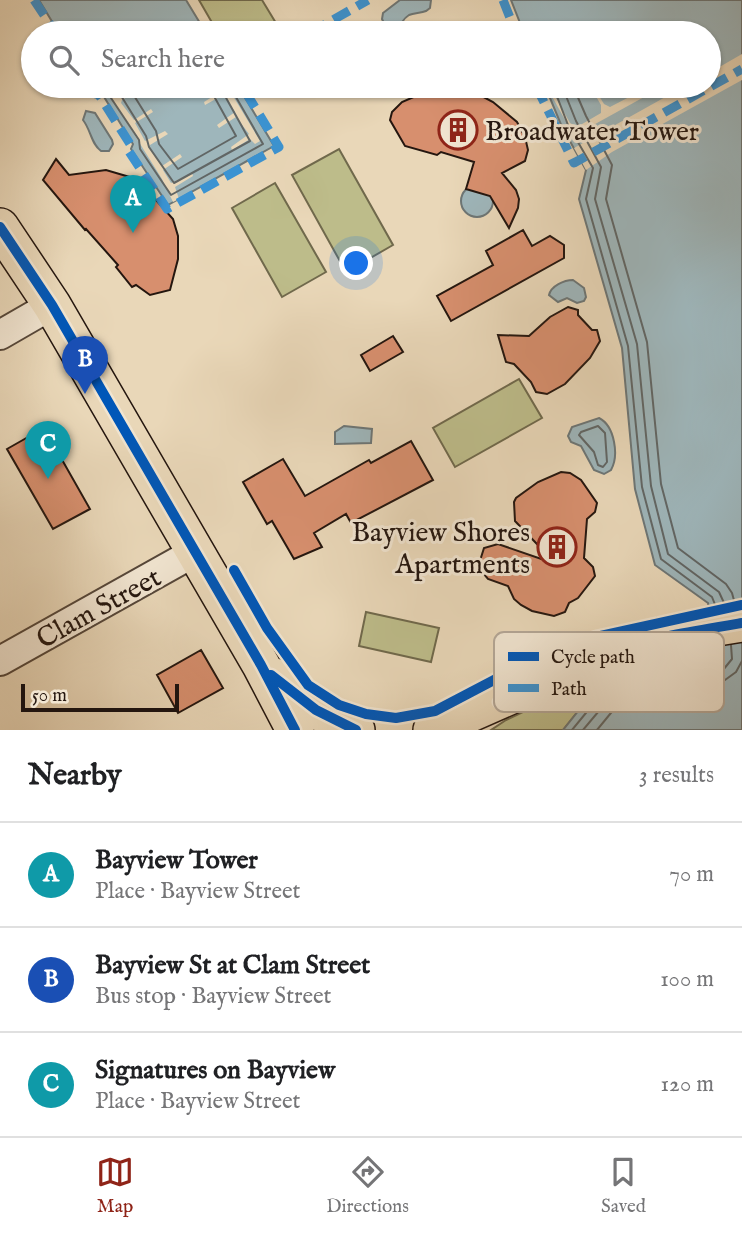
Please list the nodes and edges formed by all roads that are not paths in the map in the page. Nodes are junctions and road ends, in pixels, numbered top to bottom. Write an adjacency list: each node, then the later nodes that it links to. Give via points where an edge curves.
1 (0, 227): 2 (main road)
2 (52, 305): 3 (street); 4 (main road)
3 (0, 335)
4 (195, 552): 7 (street, Clam Street); 8 (main road)
5 (742, 623): 6 (main road)
6 (686, 632)
7 (0, 661)
8 (261, 666): 11 (main road); 12 (main road, via 316,710)
9 (494, 704): 13 (main road)
10 (494, 706): 14 (main road)
11 (295, 730)
12 (356, 730)
13 (432, 730)
14 (467, 730)

